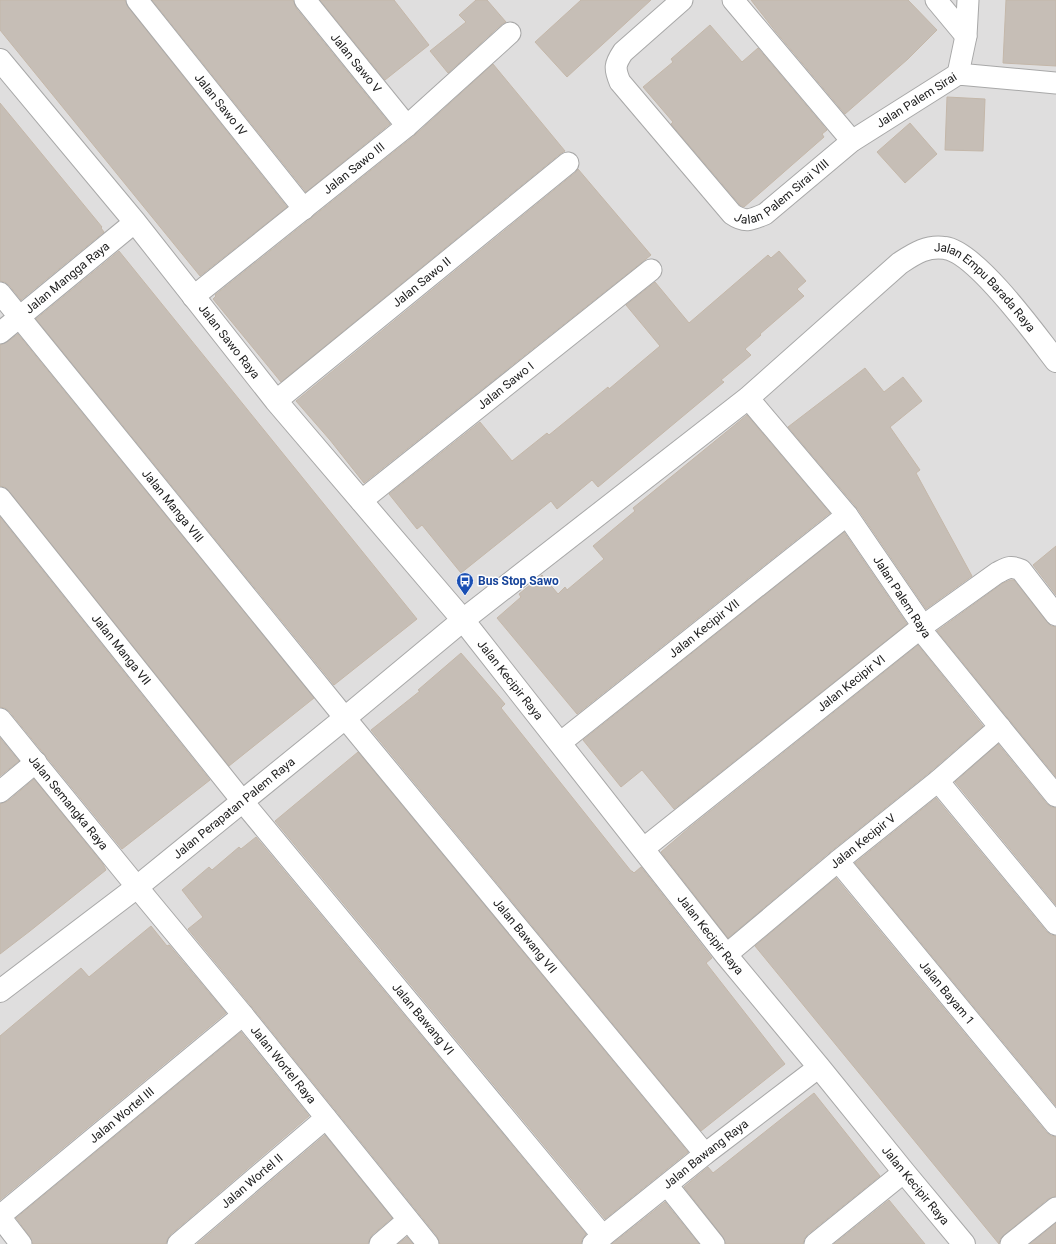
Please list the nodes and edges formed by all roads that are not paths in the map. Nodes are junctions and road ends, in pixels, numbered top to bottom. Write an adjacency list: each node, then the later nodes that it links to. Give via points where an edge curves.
1 (137, 0): 15 (street, Jalan Sawo IV)
2 (305, 0): 12 (street, Jalan Sawo V)
3 (682, 0): 13 (street, Jalan Palem Sirai VIII, via 623,52 617,62 616,72 620,82 732,214 740,220 752,220 765,214)
4 (733, 0): 13 (street)
5 (936, 0): 8 (street)
6 (968, 0): 8 (street)
7 (510, 33): 12 (street, Jalan Sawo III)
8 (966, 36): 10 (street)
9 (0, 60): 16 (street, Jalan Sawo Raya)
10 (958, 74): 11 (street, Jalan Palem Sirai); 13 (street, Jalan Palem Sirai)
11 (1056, 83)
12 (407, 126): 15 (street, Jalan Sawo III)
13 (852, 141)
14 (568, 163): 24 (street, Jalan Sawo II)
15 (304, 209): 19 (street, Jalan Sawo III)
16 (135, 222): 19 (street, Jalan Sawo Raya); 20 (street, Jalan Mangga Raya)
17 (651, 270): 26 (street, Jalan Sawo I)
18 (0, 293): 20 (street, Jalan Manga VIII)
19 (193, 297): 24 (street, Jalan Sawo Raya)
20 (20, 317): 21 (street, Jalan Mangga Raya); 31 (street, Jalan Manga VIII)
21 (0, 333)
22 (1056, 361): 23 (street, Jalan Empu Barada Raya, via 999,289 980,271 960,254 946,248 929,248 916,252 900,263)
23 (748, 398): 27 (street, Jalan Palem Raya); 29 (street, Jalan Perapatan Palem Raya)
24 (276, 401): 26 (street, Jalan Sawo Raya)
25 (0, 498): 39 (street, Jalan Manga VII)
26 (361, 501): 29 (street, Jalan Sawo Raya)
27 (847, 515): 30 (street, Jalan Palem Raya); 34 (street, Jalan Kecipir VII)
28 (1056, 615): 30 (street, Jalan Kecipir VI, via 1021,570 1009,567)
29 (463, 620): 31 (street, Jalan Perapatan Palem Raya); 34 (street, Jalan Kecipir Raya)
30 (923, 626): 33 (street, Jalan Palem Raya, via 925,635); 40 (street, Jalan Kecipir VI)
31 (345, 718): 39 (street, Jalan Perapatan Palem Raya); 50 (street, Jalan Bawang VII)
32 (0, 719): 35 (street, Jalan Semangka Raya)
33 (1000, 727): 36 (street, Jalan Kecipir V); 38 (street, Jalan Palem Raya)
34 (560, 743): 40 (street, Jalan Kecipir Raya)
35 (36, 762): 37 (street); 42 (street, Jalan Semangka Raya)
36 (938, 781): 41 (street, Jalan Kecipir V); 43 (street)
37 (0, 792)
38 (1056, 796)
39 (243, 802): 42 (street, Jalan Perapatan Palem Raya); 56 (street, Jalan Bawang VI)
40 (643, 850): 44 (street, Jalan Kecipir Raya)
41 (838, 861): 44 (street, Jalan Kecipir V); 49 (street, Jalan Bayam 1)
42 (137, 888): 45 (street, Jalan Perapatan Palem Raya); 46 (street, Jalan Wortel Raya)
43 (1056, 924)
44 (726, 955): 47 (street, Jalan Kecipir Raya)
45 (0, 991)
46 (243, 1015): 48 (street, Jalan Wortel Raya); 54 (street, Jalan Wortel III)
47 (819, 1066): 50 (street, Jalan Bawang Raya); 51 (street, Jalan Kecipir Raya)
48 (326, 1118): 55 (street, Jalan Wortel Raya); 58 (street, Jalan Wortel II)
49 (1056, 1125)
50 (705, 1154): 52 (street, Jalan Bawang Raya)
51 (904, 1172): 62 (street); 63 (street, Jalan Kecipir Raya)
52 (667, 1185): 56 (street, Jalan Bawang Raya); 61 (street)
53 (1056, 1208): 64 (street)
54 (0, 1217): 57 (street)
55 (408, 1220): 59 (street); 60 (street, Jalan Wortel Raya)
56 (598, 1240)
57 (21, 1244)
58 (178, 1244)
59 (380, 1244)
60 (428, 1244)
61 (714, 1244)
62 (815, 1244)
63 (964, 1244)
64 (1012, 1244)

